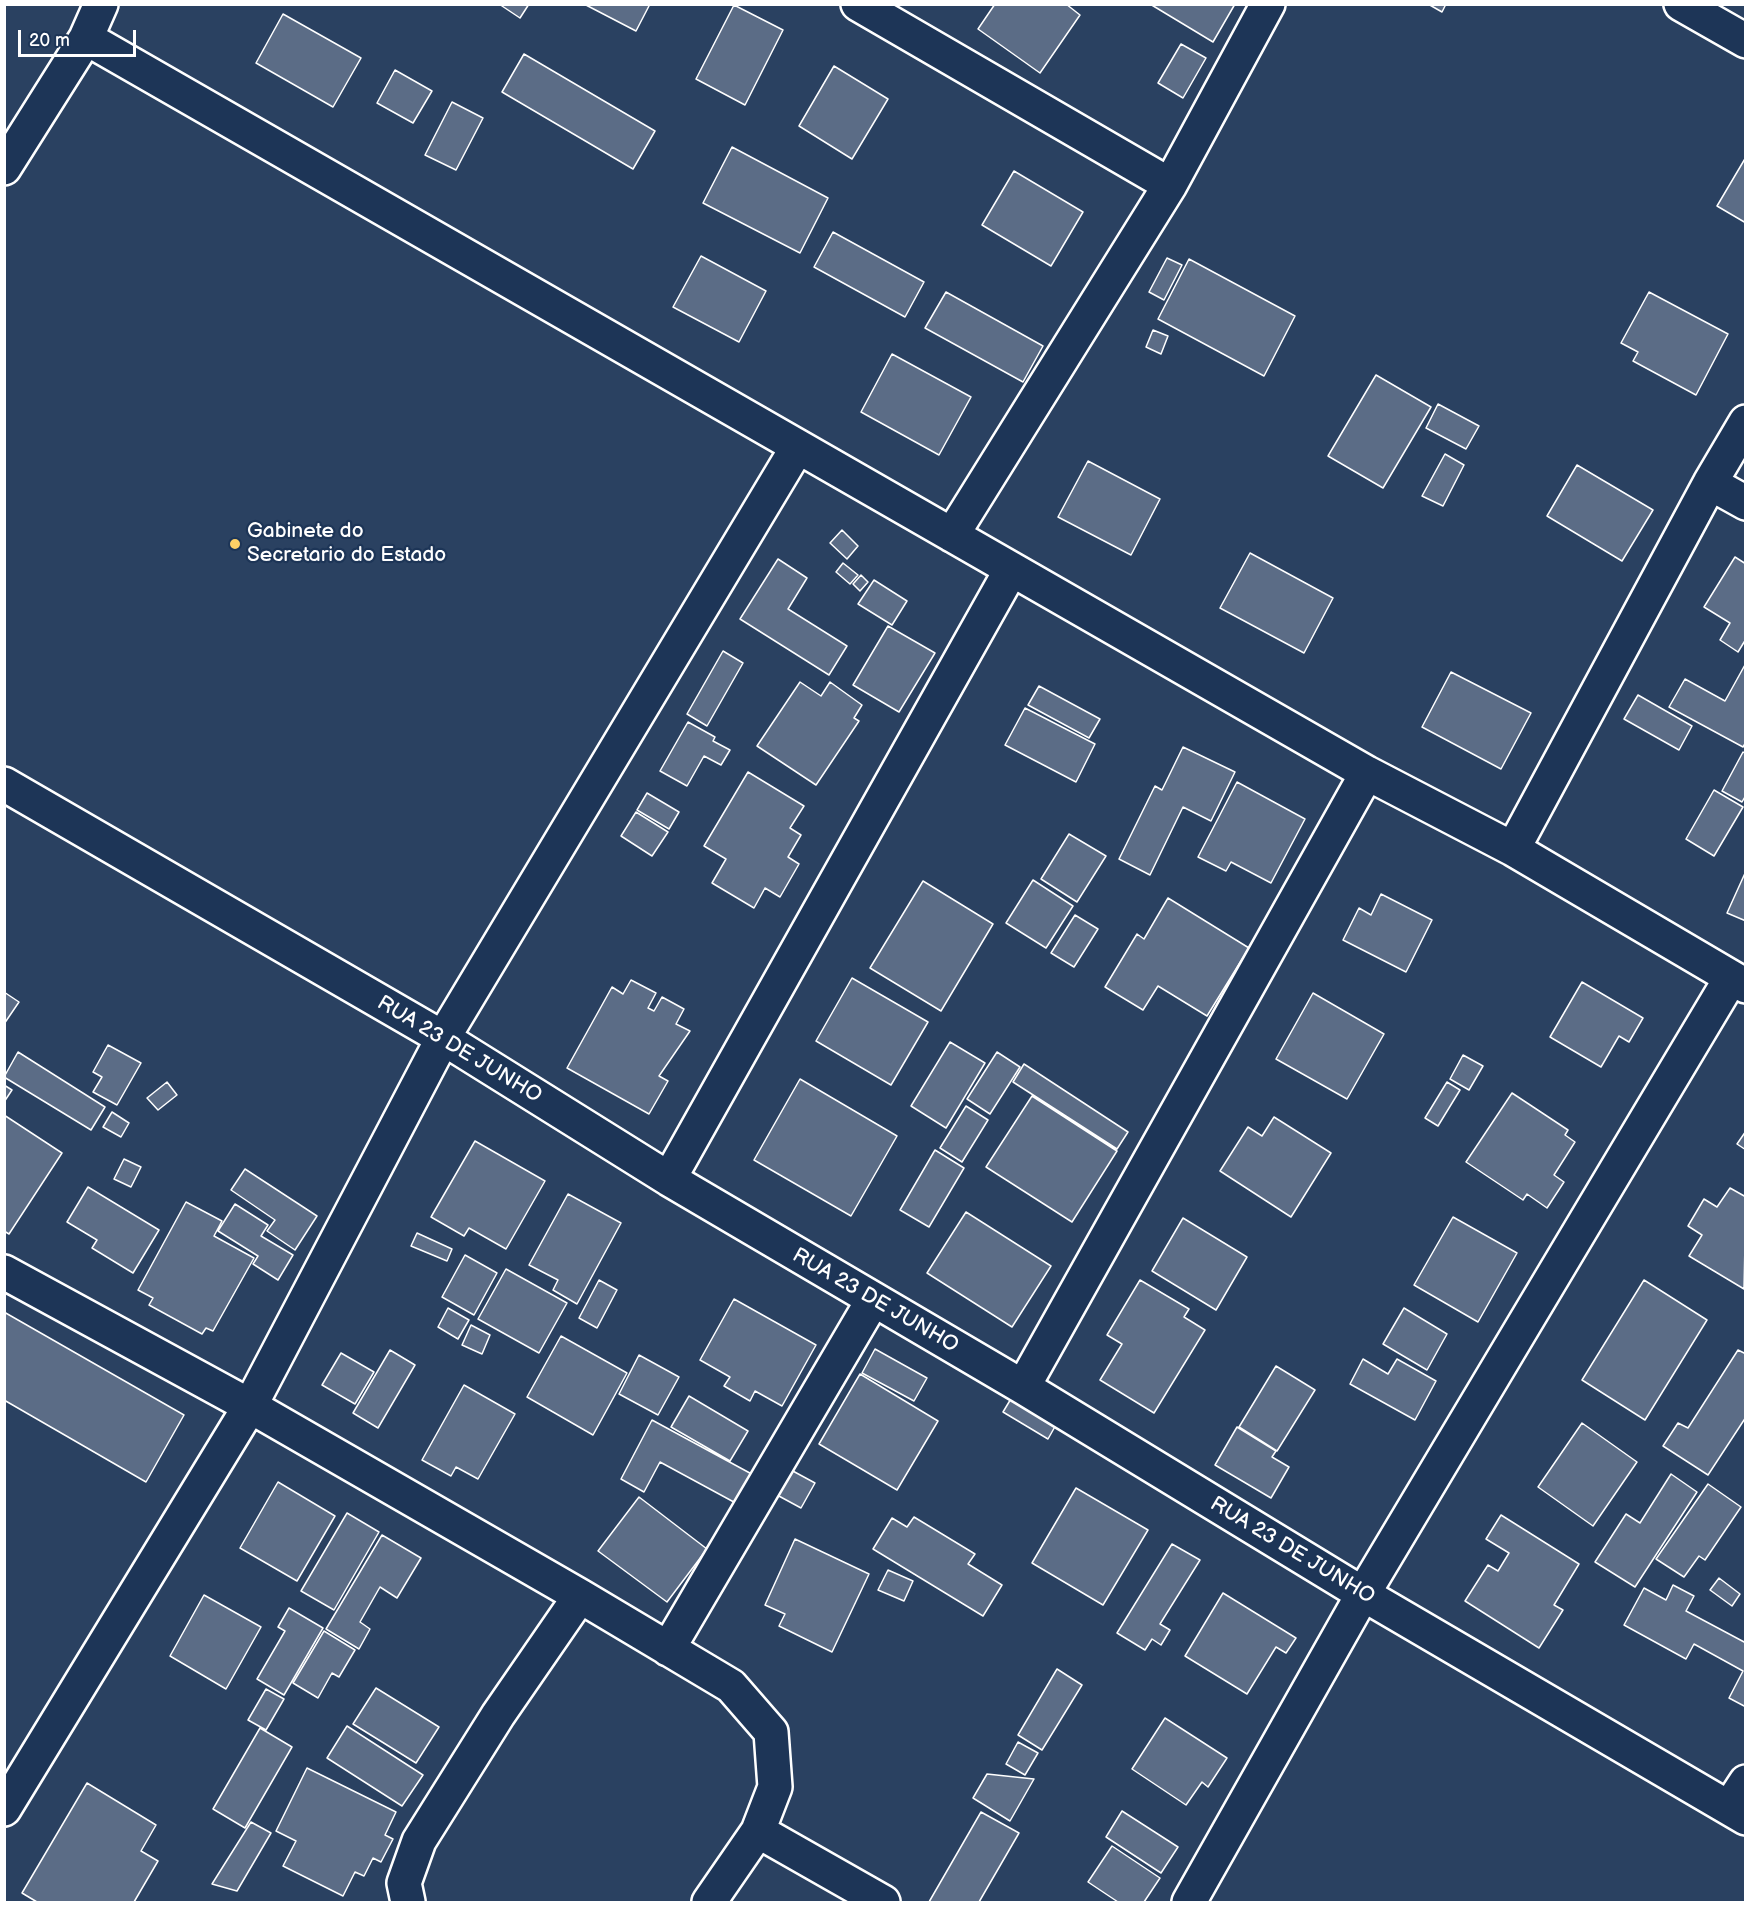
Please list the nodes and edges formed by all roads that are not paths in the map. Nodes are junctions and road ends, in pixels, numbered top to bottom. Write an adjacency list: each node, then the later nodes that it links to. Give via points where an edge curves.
1 (101, 4): 5 (street)
2 (858, 4): 8 (street)
3 (1268, 4): 8 (street)
4 (1681, 4): 6 (street)
5 (86, 38): 7 (street); 10 (street)
6 (1746, 41)
7 (4, 168)
8 (1170, 185): 13 (street)
9 (1746, 422): 11 (street)
10 (797, 448): 13 (street); 19 (street)
11 (1710, 483): 12 (street); 17 (street)
12 (1746, 503)
13 (952, 535): 14 (street)
14 (1011, 570): 15 (street); 20 (street)
15 (1367, 773): 17 (street); 23 (street)
16 (4, 784): 19 (street, RUA 23 DE JUNHO)
17 (1513, 849): 18 (street)
18 (1738, 982): 25 (street)
19 (443, 1038): 20 (street, RUA 23 DE JUNHO); 24 (street)
20 (669, 1179): 22 (street, RUA 23 DE JUNHO)
21 (4, 1272): 24 (street)
22 (873, 1300): 23 (street, RUA 23 DE JUNHO); 27 (street)
23 (1023, 1388): 25 (street, RUA 23 DE JUNHO)
24 (250, 1406): 26 (street); 29 (street)
25 (1363, 1594): 28 (street, RUA 23 DE JUNHO); 34 (street)
26 (580, 1596): 27 (street); 31 (street, via 498,1715 419,1841 404,1883)
27 (668, 1649): 30 (street, via 731,1686 771,1732 775,1787)
28 (1740, 1803)
29 (4, 1809)
30 (758, 1831): 32 (street); 33 (street)
31 (408, 1902)
32 (709, 1902)
33 (883, 1902)
34 (1189, 1902)

